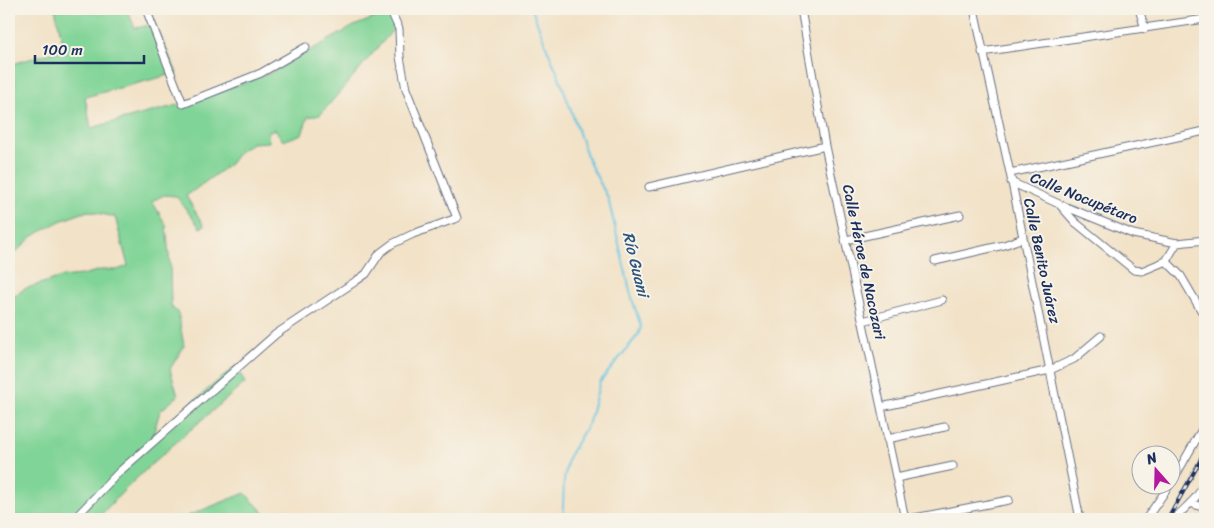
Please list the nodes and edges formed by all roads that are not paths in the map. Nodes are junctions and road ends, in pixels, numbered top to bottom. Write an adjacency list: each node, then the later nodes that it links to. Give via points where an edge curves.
1 (146, 9): 8 (street, via 183,104 261,73)
2 (390, 9): 40 (street, via 399,29 406,89 457,218 392,244 380,253 366,274 276,334 119,472)
3 (801, 9): 11 (street, Calle Héroe de Nacozari)
4 (974, 9): 9 (street, Calle Benito Juárez)
5 (1139, 9): 7 (street)
6 (1205, 19): 7 (street)
7 (1145, 29): 9 (street)
8 (306, 47)
9 (982, 52): 12 (street, Calle Benito Juárez)
10 (1205, 131): 12 (street)
11 (825, 146): 14 (street); 18 (street, Calle Héroe de Nacozari)
12 (1010, 174): 13 (street, Calle Benito Juárez)
13 (1011, 182): 15 (street, Calle Nocupétaro); 17 (street, Calle Benito Juárez)
14 (649, 187)
15 (1058, 204): 20 (street, Calle Nocupétaro, via 1126,231); 22 (street, via 1134,270 1142,271)
16 (960, 215): 18 (street)
17 (1023, 238): 21 (street); 27 (street, Calle Benito Juárez)
18 (846, 240): 25 (street, Calle Héroe de Nacozari)
19 (1205, 240): 20 (street, Calle Nocupétaro)
20 (1177, 243): 22 (street)
21 (935, 261)
22 (1166, 261): 24 (street, via 1181,276)
23 (942, 300): 25 (street)
24 (1205, 317)
25 (863, 321): 28 (street, Calle Héroe de Nacozari)
26 (1101, 336): 27 (street, via 1074,359)
27 (1050, 370): 28 (street); 43 (street, Calle Benito Juárez)
28 (881, 408): 31 (street, Calle Héroe de Nacozari)
29 (1205, 424): 32 (street)
30 (945, 427): 31 (street)
31 (887, 439): 35 (street, Calle Héroe de Nacozari)
32 (1182, 464)
33 (953, 466): 35 (street)
34 (1205, 476): 38 (street, via 1198,496)
35 (896, 478): 41 (street, Calle Héroe de Nacozari)
36 (1163, 496): 44 (street)
37 (1009, 500): 42 (street)
38 (1190, 503): 39 (street); 45 (street)
39 (1205, 508)
40 (74, 519)
41 (905, 519)
42 (909, 519)
43 (1080, 519)
44 (1146, 519)
45 (1178, 519)

